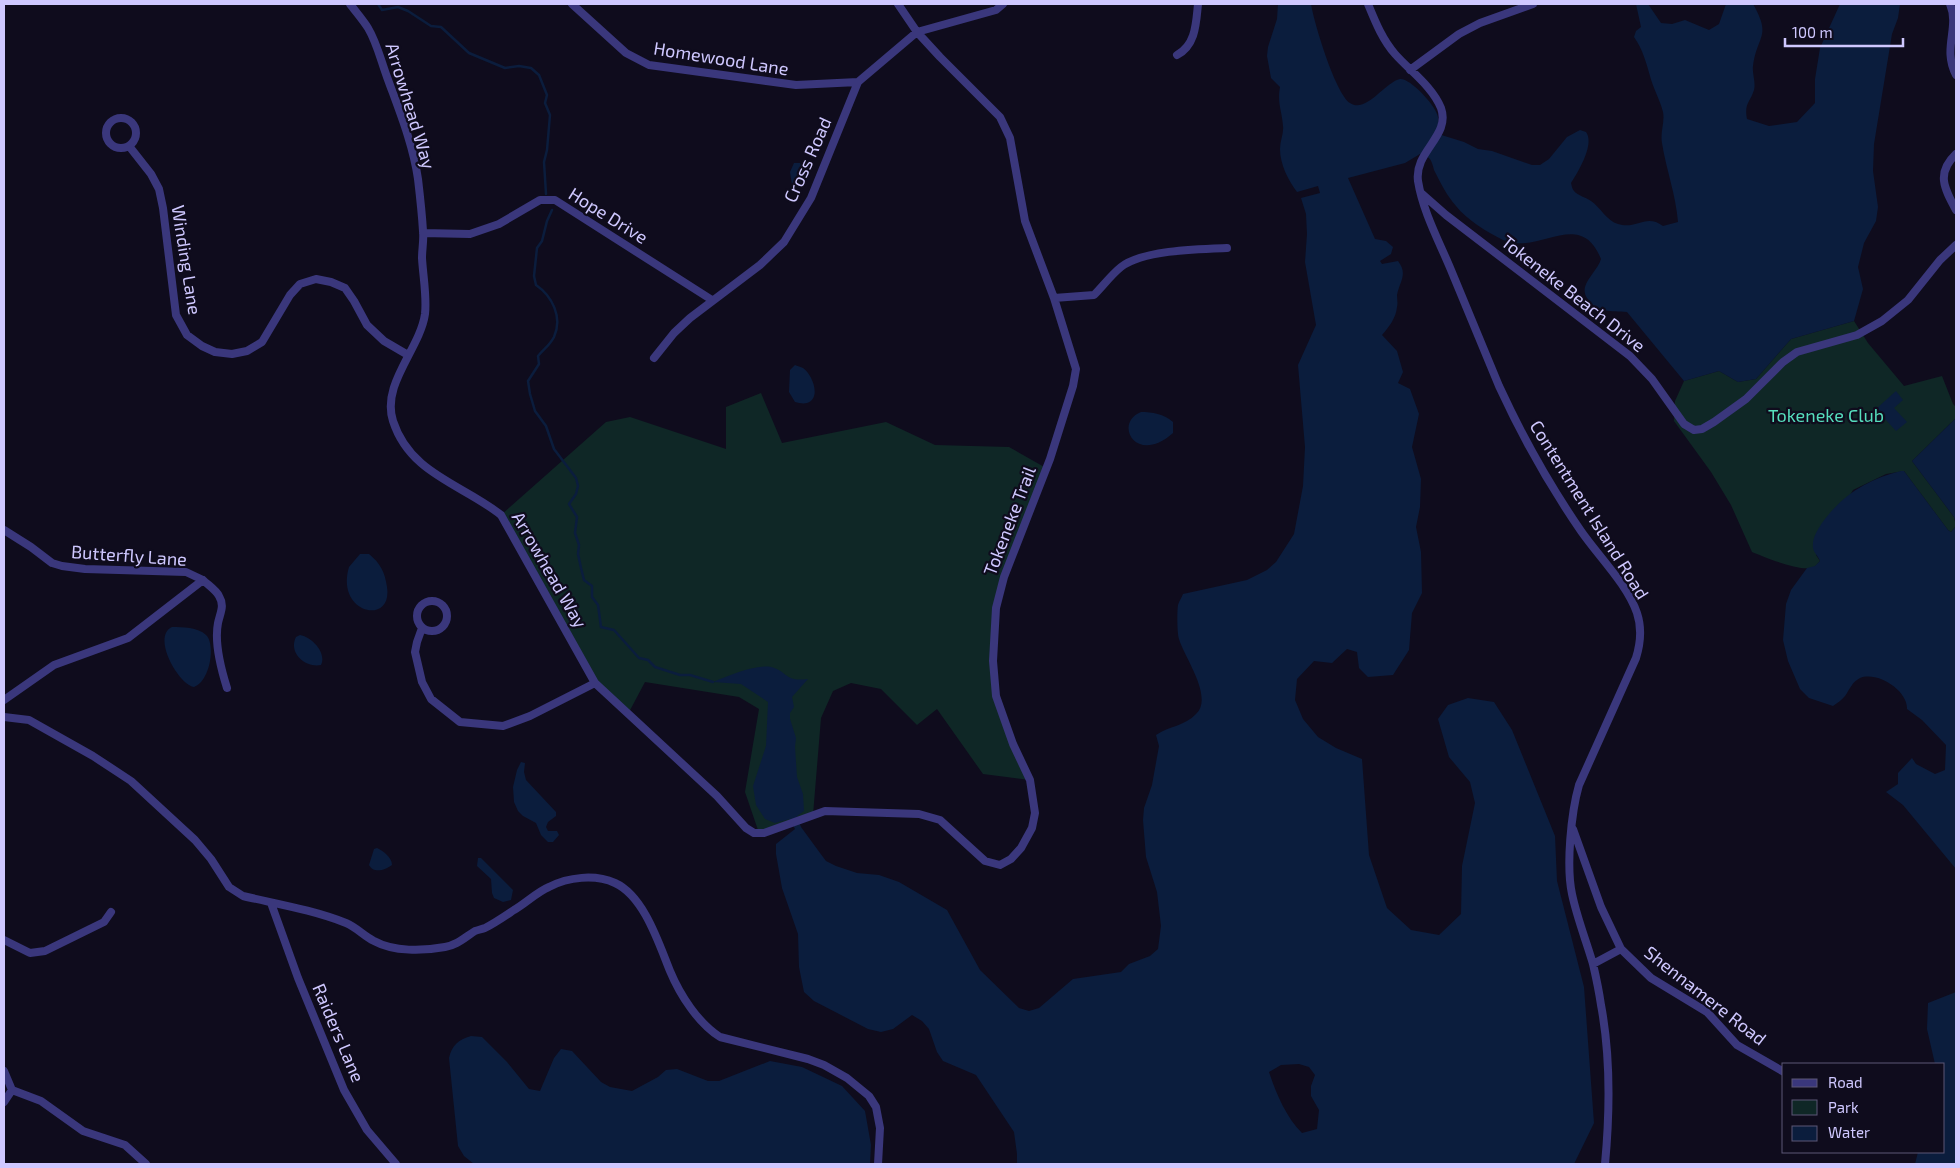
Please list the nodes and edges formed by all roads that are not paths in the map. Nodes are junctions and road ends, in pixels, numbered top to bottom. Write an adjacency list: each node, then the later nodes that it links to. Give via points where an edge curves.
1 (350, 4): 18 (street, Arrowhead Way, via 368,28 399,109 418,178)
2 (572, 4): 13 (street, Homewood Lane, via 626,52 649,65 796,85)
3 (898, 4): 9 (street, Tokeneke Trail)
4 (1003, 4): 9 (street, Cross Road, via 996,10)
5 (1198, 4): 10 (street, via 1193,37)
6 (1368, 4): 11 (street, via 1388,45)
7 (1532, 4): 11 (street, via 1469,29 1443,44)
8 (1950, 4): 12 (street, via 1954,9 1956,28 1950,55)
9 (918, 32): 13 (street, Cross Road); 21 (street, Tokeneke Trail, via 1000,117 1010,138 1025,221)
10 (1177, 55)
11 (1410, 70): 16 (street, Contentment Island Road, via 1436,99 1442,113 1442,125 1419,164)
12 (1956, 74)
13 (858, 82): 22 (street, Cross Road, via 811,198 784,242)
14 (128, 146): 23 (street, Winding Lane, via 151,174 158,189 176,316 187,335 215,352 232,354 247,351 262,342 300,284 316,279 344,288 367,325 384,341)
15 (1956, 154): 17 (street, via 1947,164 1944,177)
16 (1421, 193): 19 (street, Tokeneke Beach Drive, via 1630,356 1652,379 1684,424 1694,430 1714,422 1746,399 1797,352 1857,335 1882,321 1908,300); 33 (street, Contentment Island Road, via 1429,220 1511,413 1580,530 1618,581 1639,619 1641,640 1636,658 1579,785)
17 (1956, 210)
18 (423, 233): 22 (street, Hope Drive, via 470,234 499,224 540,200 555,200); 23 (street, Arrowhead Way, via 425,314 420,335)
19 (1956, 245)
20 (1227, 248): 21 (street, via 1145,256 1122,266 1094,295)
21 (1054, 298): 32 (street, Tokeneke Trail, via 1076,369 1050,459 1004,577 996,608 993,653 996,696 1030,780 1034,799 1032,828 1021,848 1000,865 985,861 940,820 919,814 830,811)
22 (712, 300): 24 (street, Cross Road, via 674,333)
23 (408, 355): 28 (street, Arrowhead Way, via 397,379 391,405 392,419 400,436 413,456 430,472 501,515)
24 (654, 358)
25 (4, 530): 26 (street, Butterfly Lane, via 32,546 52,563 62,566 186,572)
26 (202, 580): 29 (street, via 219,596 223,607 218,624 218,648); 30 (street, via 128,638 54,665)
27 (422, 628): 27 (street, via 434,632 444,626 448,615 442,604 431,601 420,607 417,618); 28 (street, via 416,652 422,682 431,699 460,722 503,726)
28 (595, 683): 32 (street, Arrowhead Way, via 717,796 746,828 759,834)
29 (227, 688)
30 (4, 700)
31 (4, 717): 34 (street, via 29,720 131,781 195,840 229,887 243,896)
32 (800, 820)
33 (1572, 825): 37 (street, Shennamere Road, via 1601,907); 38 (street, Contentment Island Road, via 1571,893)
34 (271, 903): 44 (street, Raiders Lane, via 344,1090 367,1130); 45 (street, via 347,924 375,942 394,948 445,947 460,943 548,887 565,880 586,878 615,883 628,892 643,911 680,991 712,1032 720,1037 824,1065 869,1096 876,1107 880,1128)
35 (111, 912): 36 (street, via 104,922 45,951 30,952)
36 (4, 940)
37 (1621, 949): 38 (street); 40 (street, Shennamere Road, via 1651,978 1707,1012 1737,1045)
38 (1593, 964): 46 (street, Contentment Island Road, via 1602,1007 1610,1078)
39 (4, 1071): 41 (street)
40 (1782, 1071)
41 (12, 1090): 42 (street); 43 (street, via 41,1102 83,1131 125,1145)
42 (4, 1102)
43 (146, 1164)
44 (396, 1164)
45 (878, 1164)
46 (1605, 1164)

